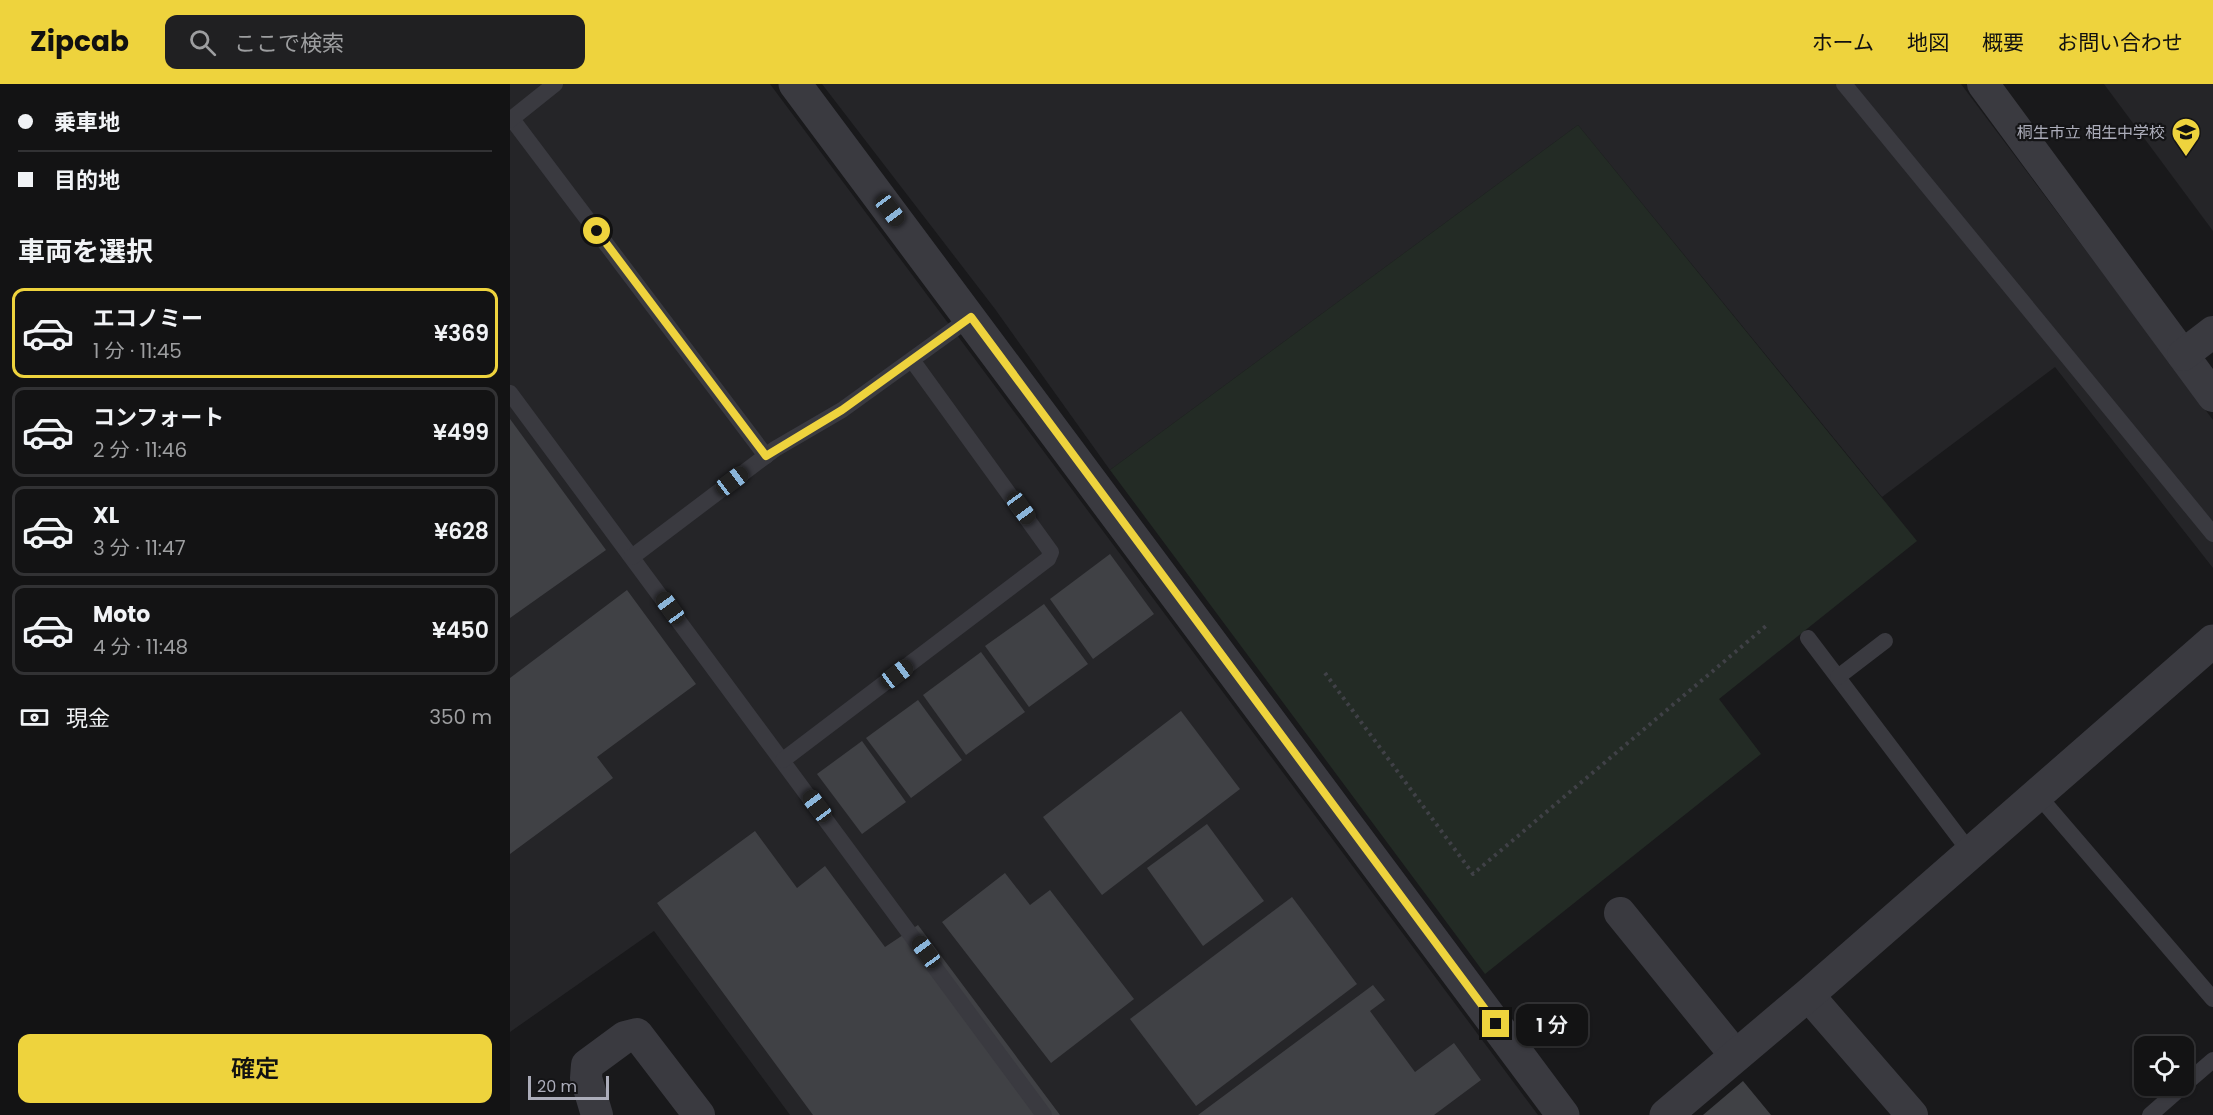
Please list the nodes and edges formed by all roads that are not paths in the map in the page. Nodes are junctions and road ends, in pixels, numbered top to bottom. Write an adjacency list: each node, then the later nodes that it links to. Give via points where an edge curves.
1 (555, 84): 5 (lane)
2 (795, 84): 6 (street)
3 (1844, 84): 13 (lane)
4 (1983, 84): 8 (street)
5 (511, 119): 12 (lane)
6 (971, 317): 9 (lane); 32 (street)
7 (2213, 332): 8 (street)
8 (2182, 355): 11 (street)
9 (912, 360): 12 (lane, via 842,410); 19 (lane, via 1051,552 1048,559)
10 (510, 393): 14 (lane)
11 (2213, 396)
12 (766, 456): 14 (lane)
13 (2213, 534)
14 (632, 557): 19 (lane)
15 (1808, 638): 18 (lane)
16 (1885, 641): 18 (lane)
17 (2213, 641): 20 (street)
18 (1838, 677): 21 (lane)
19 (783, 760): 31 (lane)
20 (2036, 794): 21 (street); 24 (lane)
21 (1970, 852): 23 (street)
22 (1620, 913): 25 (street)
23 (1808, 995): 25 (street); 34 (street)
24 (2213, 999)
25 (1736, 1056): 33 (street)
26 (2213, 1060): 27 (lane)
27 (2194, 1076)
28 (2172, 1096): 35 (lane)
29 (597, 1115): 30 (street, via 586,1078 587,1065 624,1037 638,1034)
30 (699, 1115)
31 (1044, 1115)
32 (1563, 1115)
33 (1666, 1115)
34 (1912, 1115)
35 (2150, 1115)

